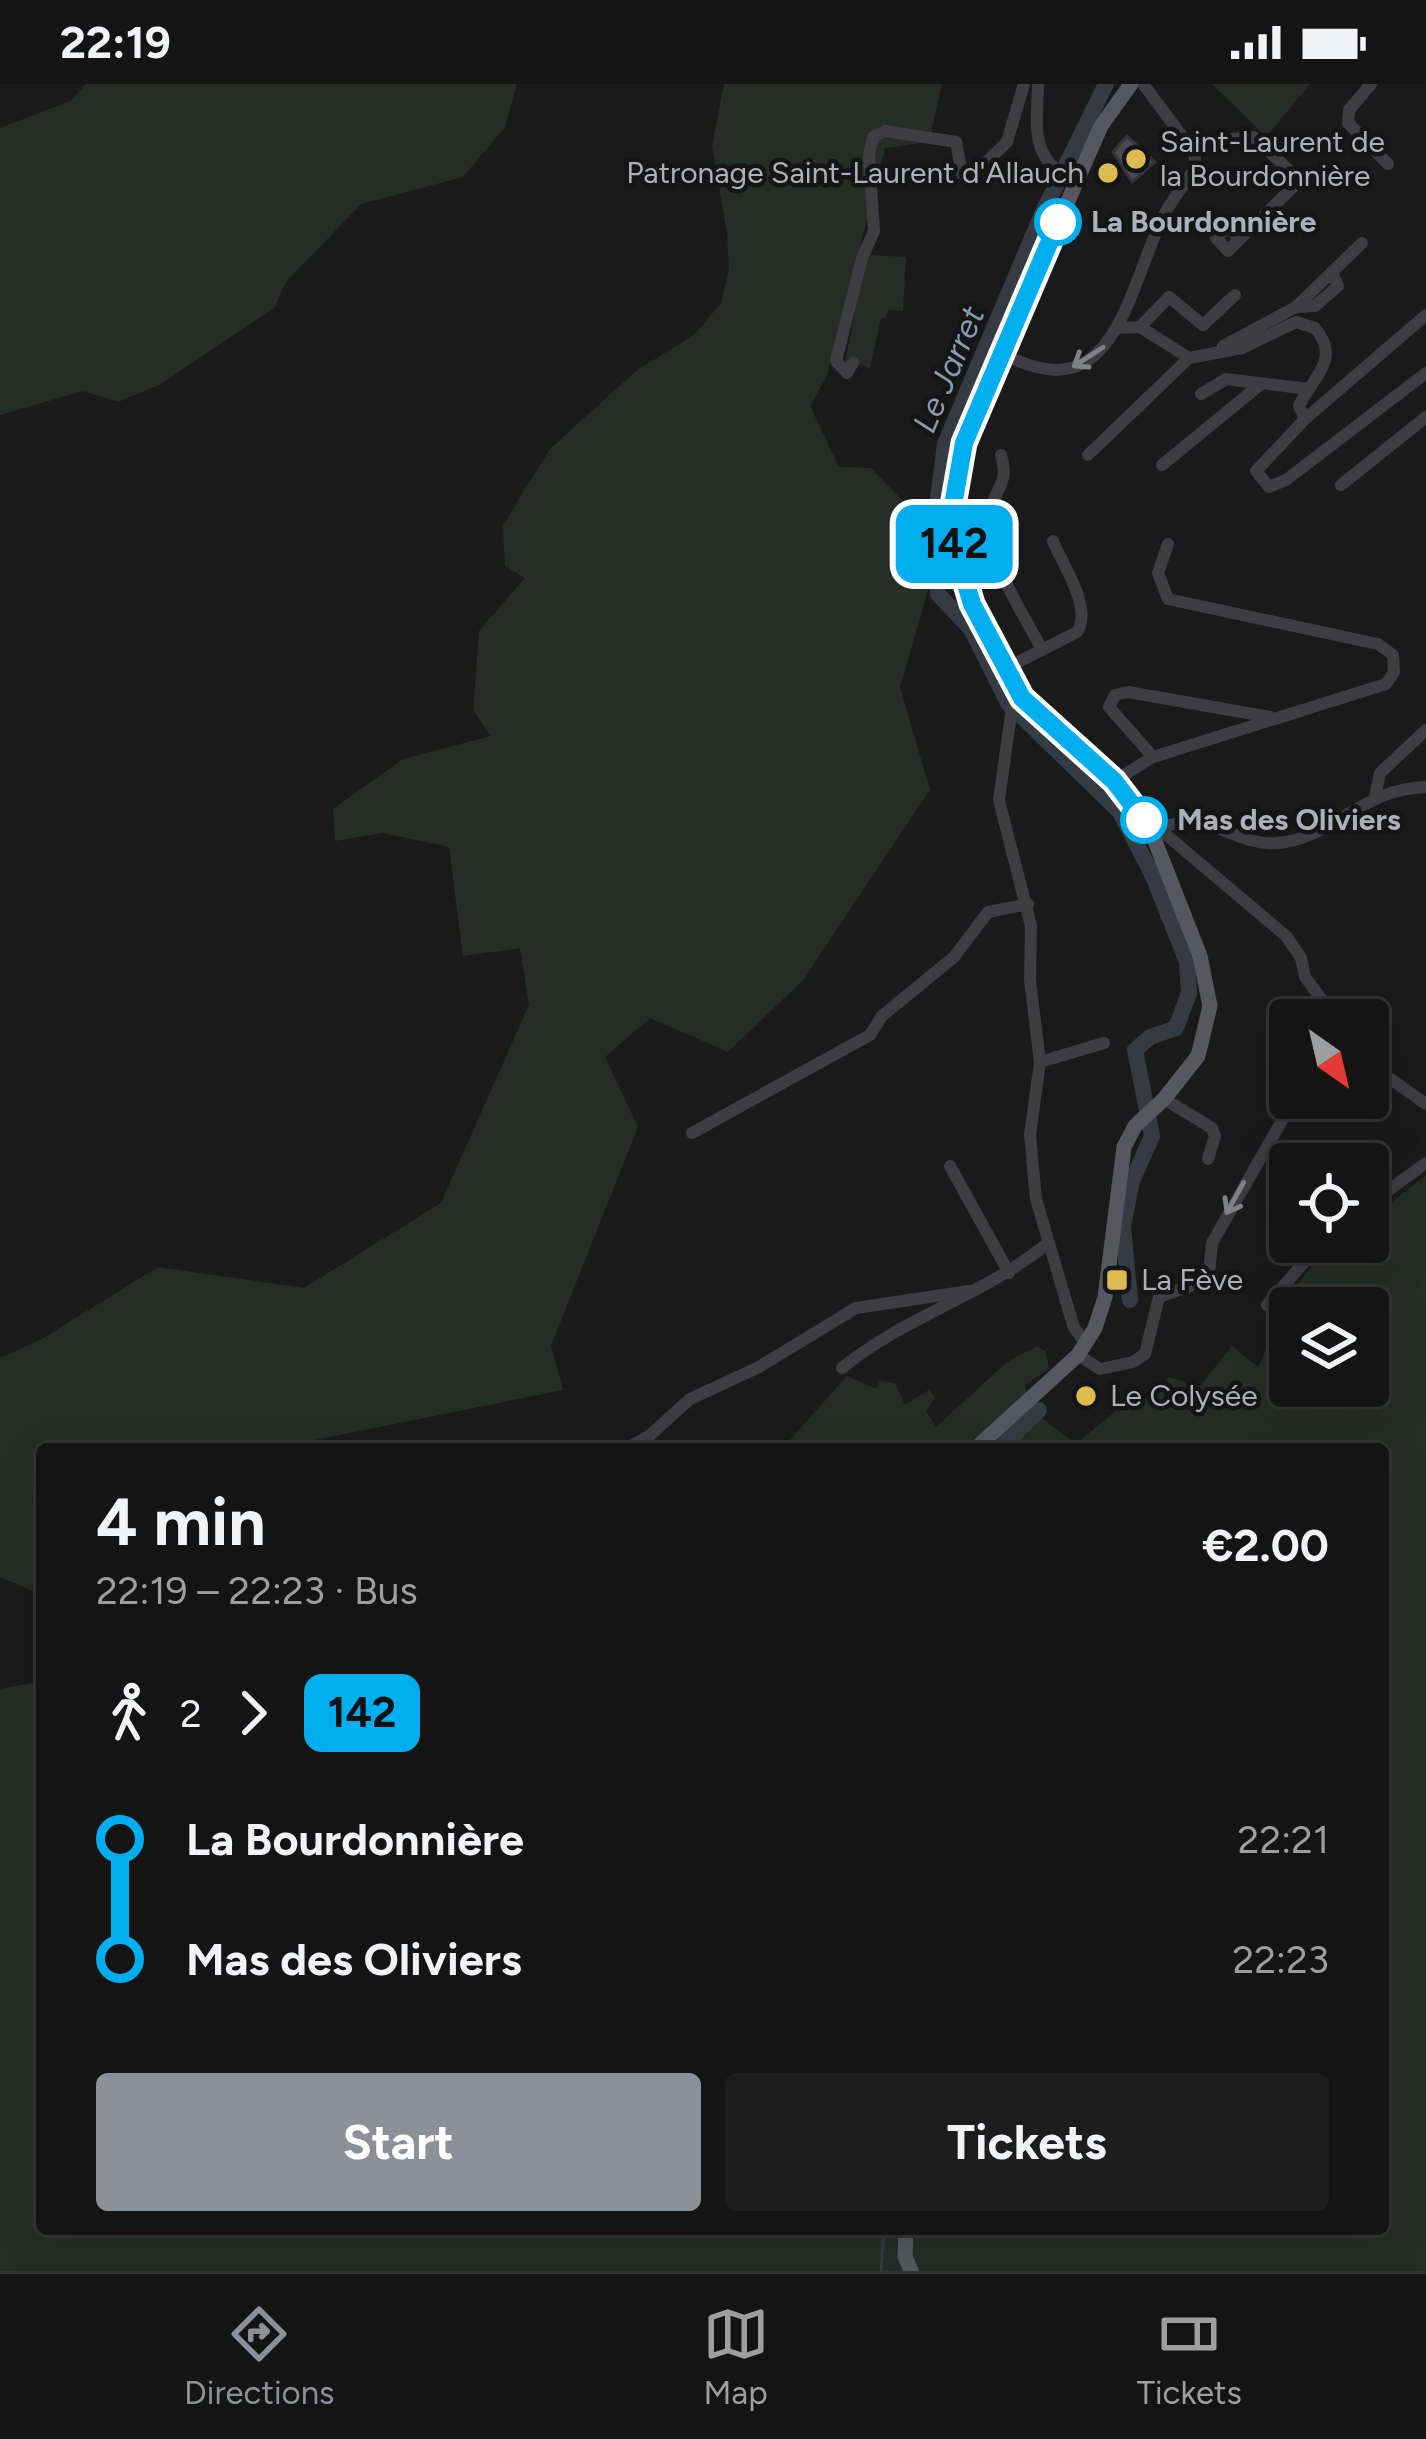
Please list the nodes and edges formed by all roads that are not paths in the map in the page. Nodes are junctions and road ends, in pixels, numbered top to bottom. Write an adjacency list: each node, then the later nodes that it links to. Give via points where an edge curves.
1 (1024, 84): 19 (street, via 1007,142 971,177 962,174 956,142 884,131 873,137 874,231 836,361 847,373)
2 (1038, 84): 8 (street, via 1040,148)
3 (1131, 84): 8 (main road)
4 (1143, 84): 6 (street)
5 (1371, 84): 7 (street, via 1346,116)
6 (1187, 143): 9 (street, via 1254,136 1295,176 1297,183); 12 (street, via 1196,166 1162,218)
7 (1388, 164)
8 (1066, 178): 17 (main road)
9 (1240, 239)
10 (1363, 243): 16 (street, via 1332,272 1337,286 1320,304 1296,307)
11 (1235, 295): 14 (street, via 1203,325 1169,297)
12 (1131, 297): 14 (street); 15 (street)
13 (1426, 315): 25 (street)
14 (1140, 327): 15 (street); 18 (street)
15 (1119, 328): 17 (street, one-way to 17, via 1099,354 1056,372)
16 (1211, 351): 18 (street); 22 (street, via 1309,325 1327,357)
17 (1000, 352): 33 (main road, via 964,443 952,511 960,574)
18 (1190, 358): 27 (street)
19 (853, 363)
20 (1426, 373): 25 (street, via 1269,488 1256,471)
21 (1261, 384): 22 (street); 23 (street, via 1226,379); 28 (street)
22 (1309, 389): 25 (street, via 1299,406)
23 (1201, 394)
24 (1426, 417): 29 (street)
25 (1305, 419)
26 (1000, 455): 32 (street, via 1006,473 989,517 999,565)
27 (1088, 455)
28 (1162, 465)
29 (1341, 485)
30 (1053, 541): 32 (street, via 1083,622)
31 (1168, 544): 35 (street, via 1159,580 1176,603 1378,644 1393,655 1385,685)
32 (1042, 650): 33 (street)
33 (1005, 669): 34 (main road)
34 (1017, 705): 38 (main road); 42 (street, via 999,800)
35 (1277, 718): 37 (street); 37 (street, via 1115,695 1109,707)
36 (1426, 730): 40 (street, via 1380,773)
37 (1153, 757): 38 (street)
38 (1114, 781): 41 (main road)
39 (1426, 787): 40 (street)
40 (1375, 797): 41 (street, via 1284,842 1206,821)
41 (1154, 830): 43 (street, via 1286,937); 47 (main road, via 1210,1006 1198,1056)
42 (1028, 904): 45 (street); 50 (street, via 988,913 870,1035)
43 (1321, 999)
44 (1104, 1043): 45 (street)
45 (1040, 1062): 55 (street, via 1030,1135)
46 (1389, 1078): 48 (street)
47 (1160, 1102): 51 (street, via 1212,1128); 62 (main road, via 1129,1135 1119,1164 1105,1297)
48 (1426, 1104)
49 (1283, 1119): 62 (street, one-way to 62, via 1212,1243 1209,1273 1159,1297 1140,1359 1089,1366)
50 (692, 1132)
51 (1208, 1159)
52 (1426, 1163): 54 (street)
53 (950, 1166): 59 (street)
54 (1389, 1189)
55 (1047, 1244): 59 (street); 62 (street)
56 (1291, 1263): 58 (street)
57 (1304, 1263): 61 (street)
58 (1283, 1268)
59 (1009, 1273): 60 (street)
60 (976, 1290): 63 (street, via 874,1342); 64 (street, via 856,1308 690,1399)
61 (1267, 1305)
62 (1082, 1349): 65 (main road)
63 (842, 1368)
64 (637, 1443)
65 (981, 1443)
66 (906, 2235): 67 (main road)
67 (911, 2271)

